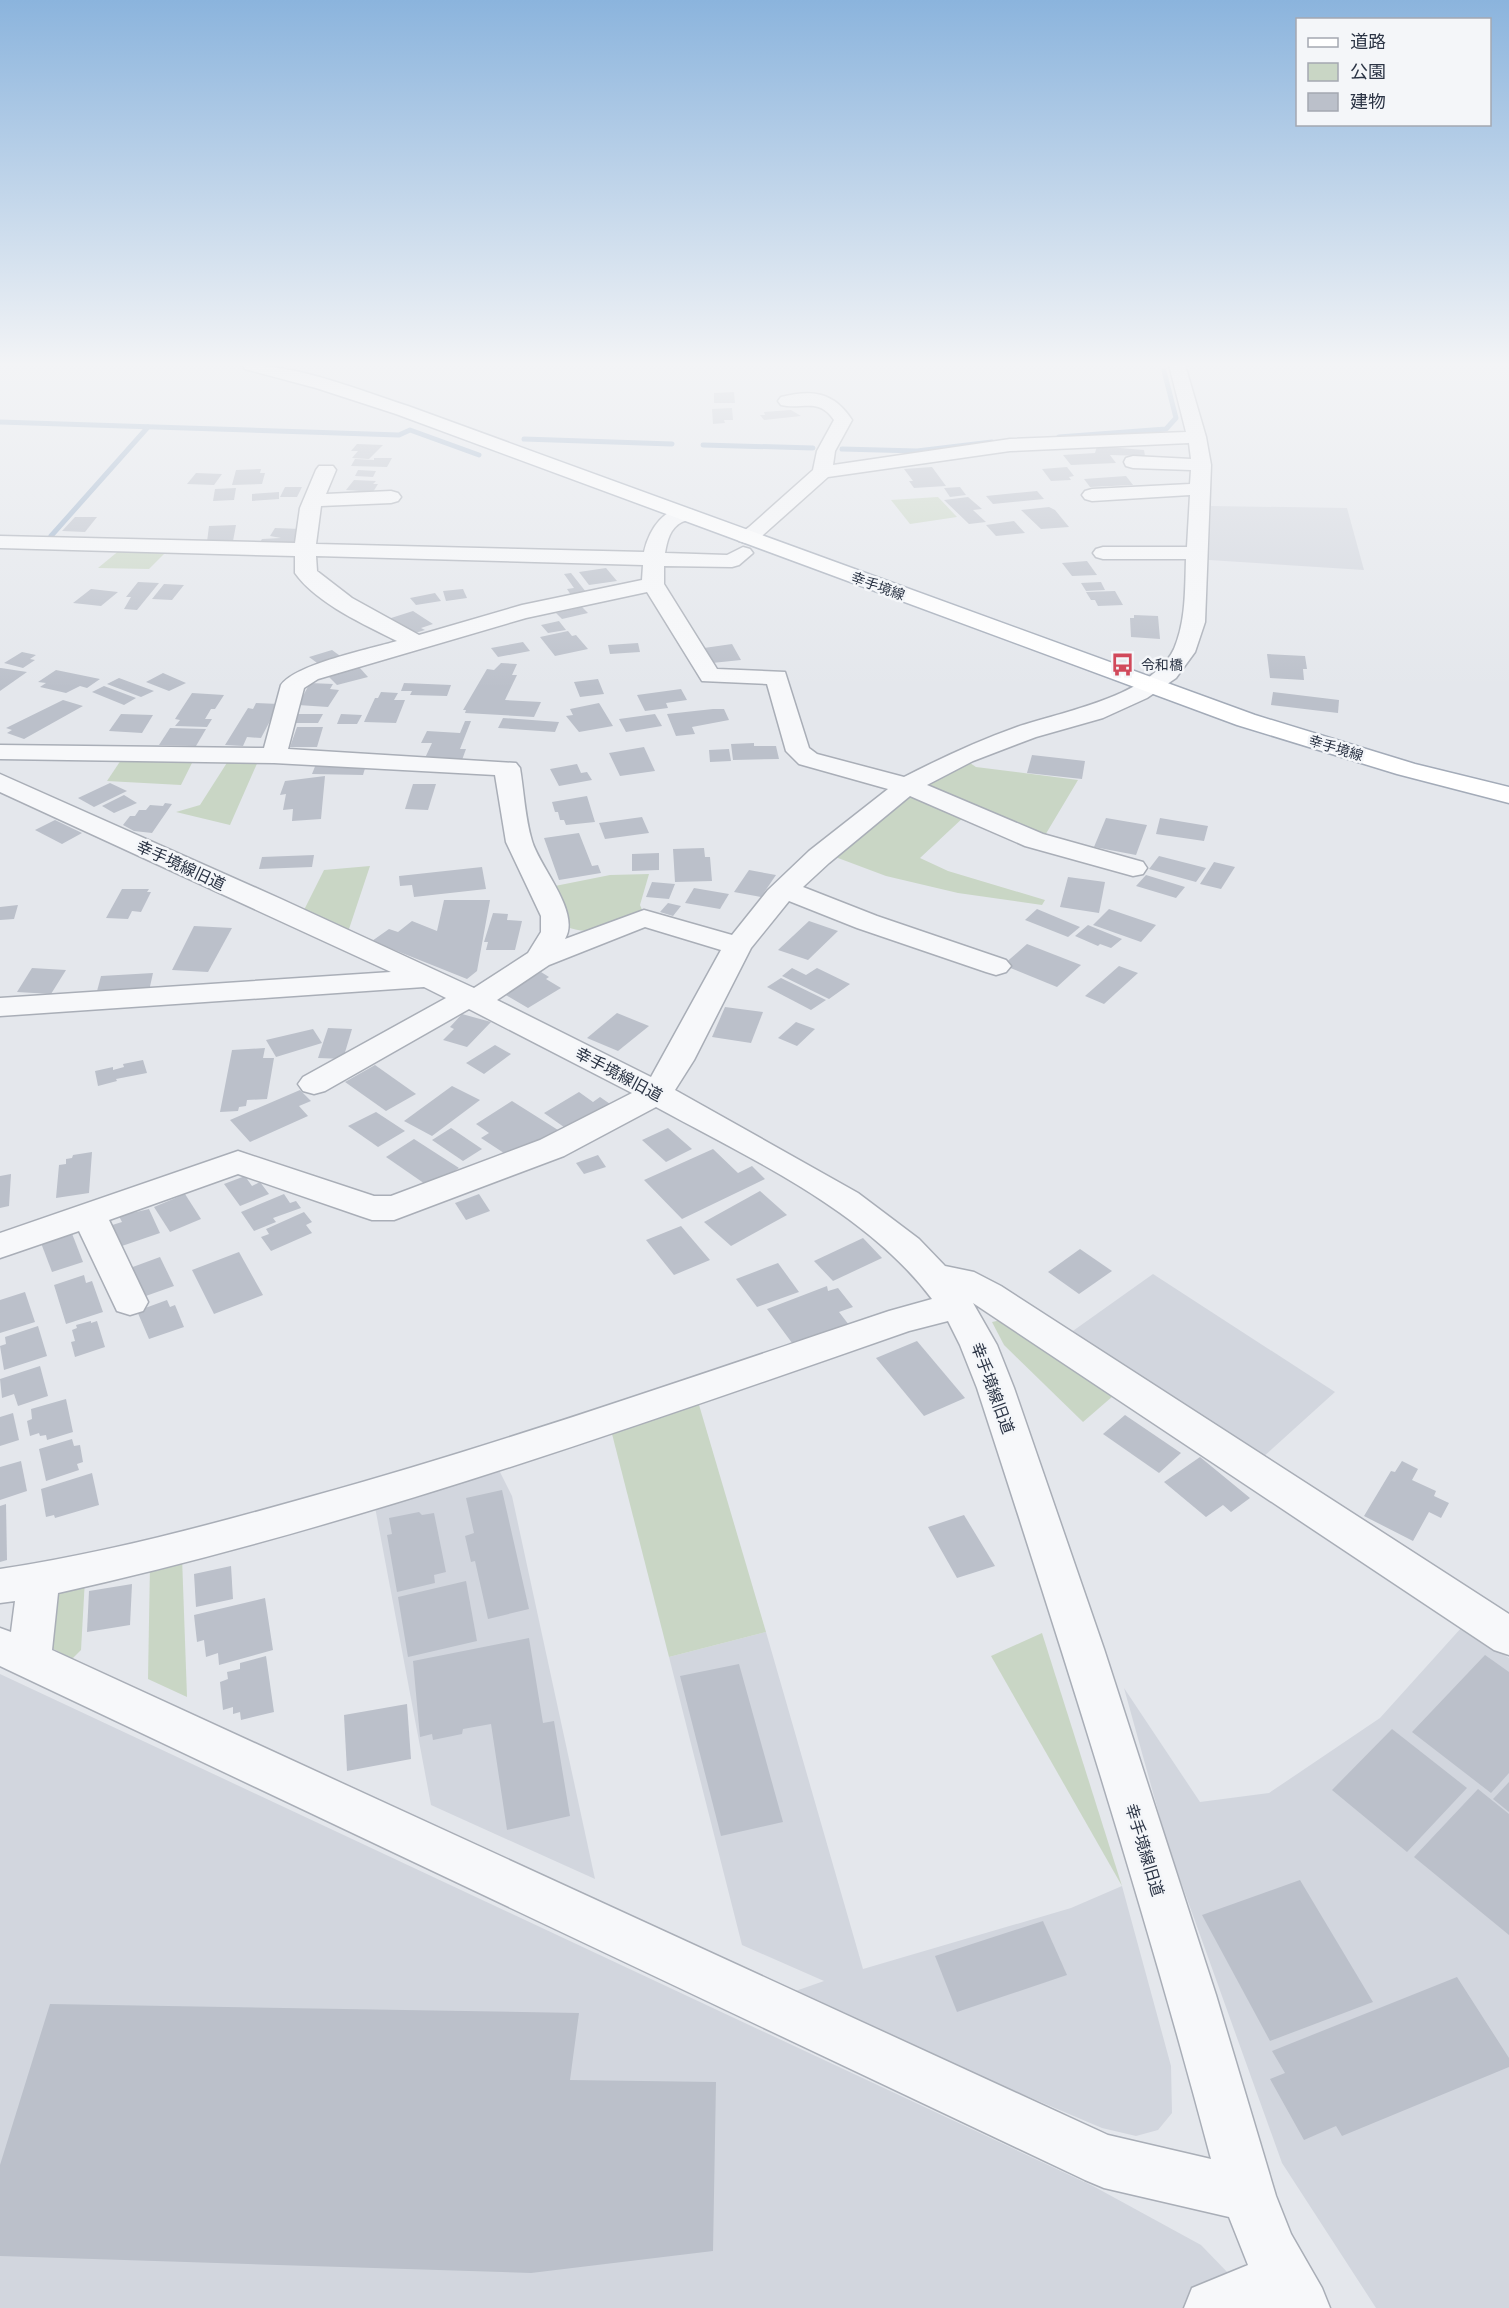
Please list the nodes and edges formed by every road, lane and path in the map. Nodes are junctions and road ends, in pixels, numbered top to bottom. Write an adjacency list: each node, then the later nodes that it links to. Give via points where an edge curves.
1 (325, 473): 9 (street)
2 (572, 473): 10 (main road, 幸手境線)
3 (821, 473): 12 (street)
4 (1182, 473): 6 (street)
5 (1201, 473): 6 (street)
6 (1201, 477): 7 (street); 15 (street)
7 (1092, 495)
8 (391, 497): 9 (street)
9 (313, 500): 13 (street)
10 (685, 514): 12 (main road, 幸手境線); 16 (street, via 666,524)
11 (0, 542): 13 (street)
12 (745, 545): 16 (street, via 732,561); 19 (main road, 幸手境線)
13 (305, 550): 16 (street); 18 (street, via 306,573 320,586 359,613)
14 (1103, 553): 15 (street)
15 (1198, 553): 19 (street, via 1194,622 1184,652 1168,673)
16 (653, 560): 17 (street)
17 (653, 584): 18 (street, via 522,612); 23 (street, via 710,676 777,677 798,751 808,759)
18 (415, 642): 21 (street, via 310,674 293,685)
19 (1150, 686): 23 (street, via 1094,713 964,756); 24 (main road, 幸手境線, via 1327,746)
20 (0, 752): 21 (street)
21 (274, 756): 28 (street, via 507,768 519,843 555,916 555,932)
22 (0, 782): 30 (street, 幸手境線旧道)
23 (906, 786): 25 (street, via 1034,840); 26 (street)
24 (1509, 795)
25 (1134, 868)
26 (785, 890): 27 (street); 29 (street)
27 (738, 946): 28 (street, via 645,918); 34 (street)
28 (539, 959): 31 (street)
29 (996, 966)
30 (430, 978): 31 (street, 幸手境線旧道); 32 (street)
31 (472, 998): 33 (street); 34 (street, 幸手境線旧道)
32 (0, 1007)
33 (314, 1084)
34 (657, 1093): 35 (street, via 552,1148 394,1208 372,1208 238,1162); 37 (street, 幸手境線旧道, via 879,1223 907,1246)
35 (89, 1215): 36 (street); 38 (street)
36 (0, 1246)
37 (946, 1291): 39 (street, via 902,1320 364,1500 89,1570); 40 (street, via 961,1281 988,1295); 42 (street, 幸手境線旧道, via 986,1362 1101,1705)
38 (130, 1302)
39 (19, 1583): 41 (street)
40 (1509, 1637)
41 (14, 1653): 42 (street, via 1104,2161)
42 (1247, 2194): 43 (street, 幸手境線旧道, via 1262,2237)
43 (1292, 2294): 44 (street)
44 (1212, 2308)

